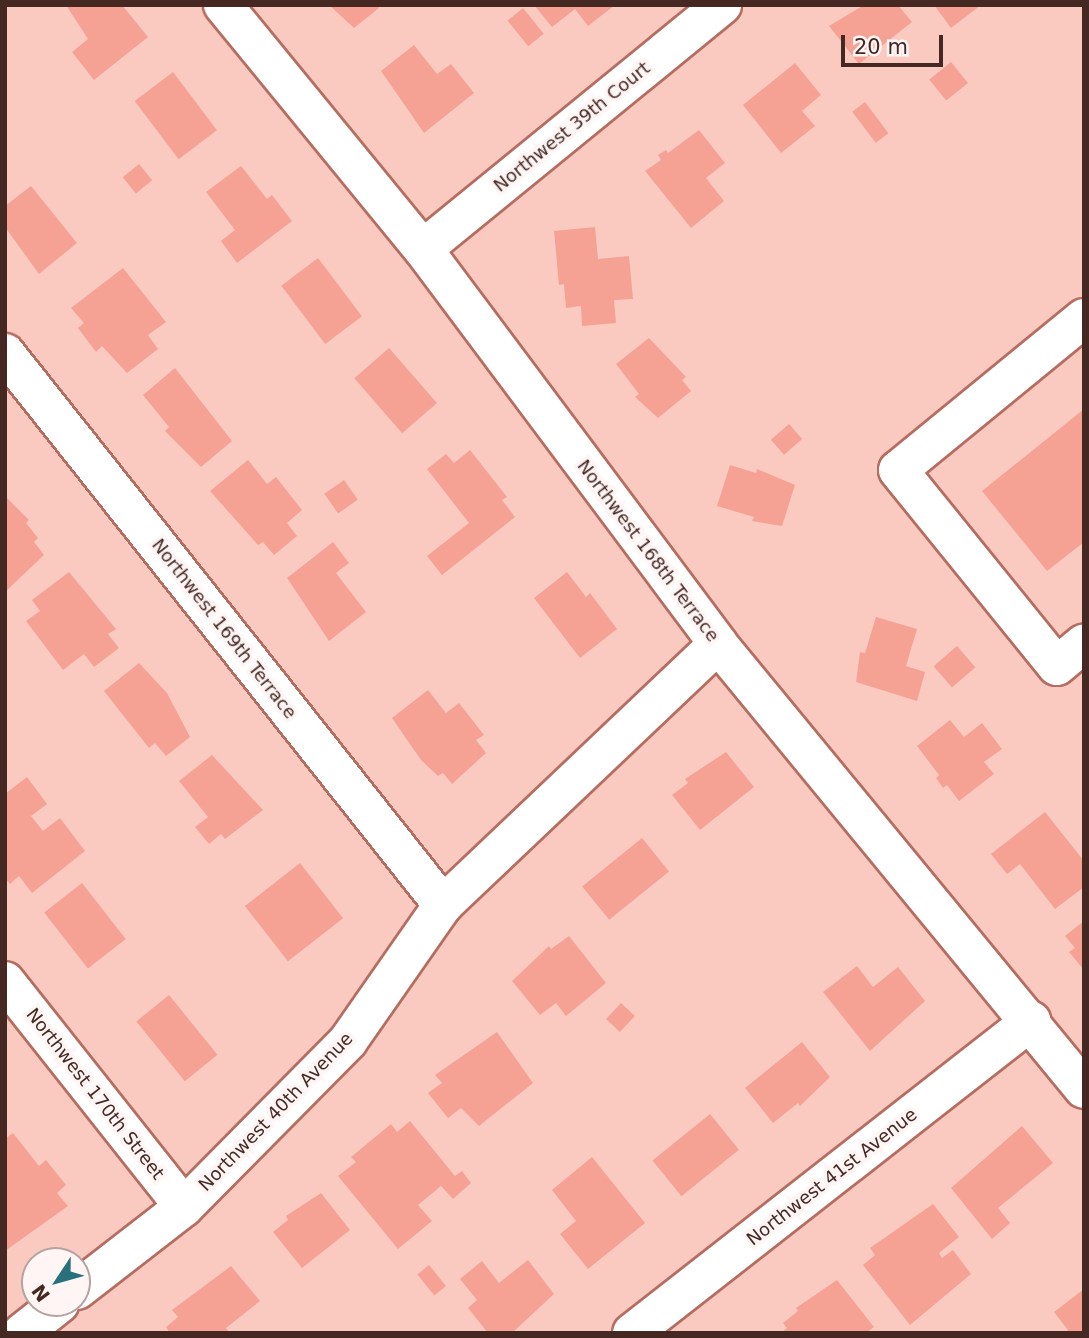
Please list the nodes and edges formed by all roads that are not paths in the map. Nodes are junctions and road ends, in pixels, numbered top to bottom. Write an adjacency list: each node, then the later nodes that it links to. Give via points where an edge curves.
1 (223, 5): 3 (street, Northwest 168th Terrace)
2 (721, 6): 3 (street, Northwest 39th Court)
3 (423, 249): 7 (street, Northwest 168th Terrace)
4 (1084, 318): 6 (street, via 898,470 1057,666)
5 (5, 353): 8 (street, Northwest 169th Terrace)
6 (1084, 643)
7 (718, 644): 8 (street, Northwest 40th Avenue); 10 (street, Northwest 168th Terrace)
8 (443, 905): 12 (street, Northwest 40th Avenue, via 348,1041)
9 (5, 981): 12 (street, Northwest 170th Street)
10 (1031, 1021): 11 (street, Northwest 168th Terrace); 16 (street, Northwest 41st Avenue)
11 (1084, 1089)
12 (184, 1207): 13 (street, Northwest 40th Avenue)
13 (91, 1279)
14 (42, 1317): 15 (street)
15 (22, 1333)
16 (632, 1333)

